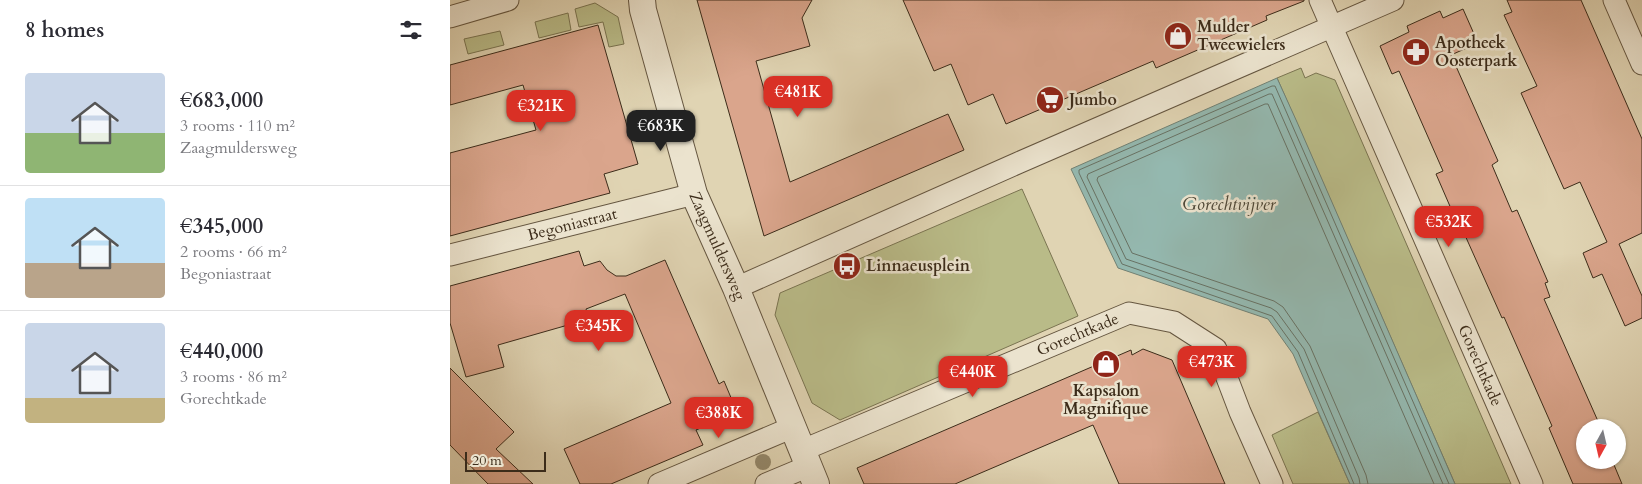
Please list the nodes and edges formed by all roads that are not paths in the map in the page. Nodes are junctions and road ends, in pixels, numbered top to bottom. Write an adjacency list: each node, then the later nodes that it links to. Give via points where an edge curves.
1 (508, 0): 6 (street)
2 (642, 0): 9 (street, Zaagmuldersweg)
3 (1320, 0): 7 (street, Gorechtkade)
4 (1394, 0): 7 (street)
5 (1614, 0): 8 (street)
6 (450, 16)
7 (1332, 26): 11 (street); 16 (street, Gorechtkade)
8 (1642, 64)
9 (694, 194): 10 (street, Begoniastraat); 11 (street, Zaagmuldersweg)
10 (450, 255)
11 (736, 288): 12 (street, Zaagmuldersweg)
12 (805, 457): 13 (street); 14 (street); 15 (street, Gorechtkade, via 1129,313 1174,322 1216,349)
13 (659, 484)
14 (766, 484)
15 (1272, 484)
16 (1532, 484)

